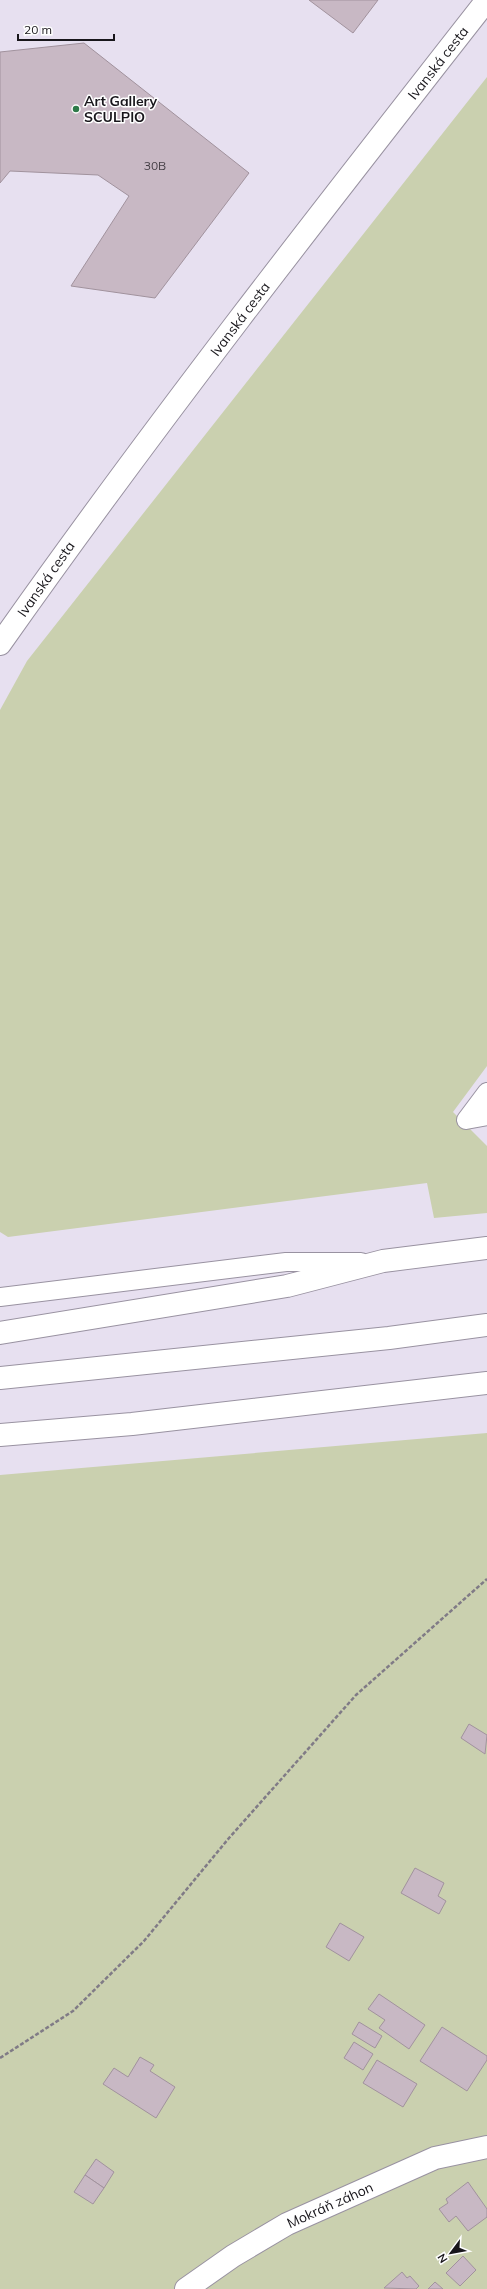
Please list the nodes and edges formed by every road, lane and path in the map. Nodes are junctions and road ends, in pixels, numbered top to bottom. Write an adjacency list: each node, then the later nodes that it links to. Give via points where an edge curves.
1 (487, 0): 2 (main road, Ivanská cesta, via 329,202 84,525)
2 (0, 644)
3 (487, 1092): 4 (lane, via 466,1120)
4 (487, 1116)
5 (487, 1248): 6 (main road)
6 (383, 1262): 7 (lane, via 286,1262); 9 (main road, via 286,1286)
7 (0, 1298)
8 (487, 1325): 10 (main road, via 381,1339)
9 (0, 1333)
10 (0, 1378)
11 (487, 1382): 12 (main road, via 132,1424)
12 (0, 1435)
13 (487, 1579): 14 (path, via 356,1694 229,1838 144,1941 73,2011)
14 (0, 2058)
15 (487, 2147): 16 (main road, Mokráň záhon, via 435,2158 287,2224 233,2256)
16 (186, 2289)

